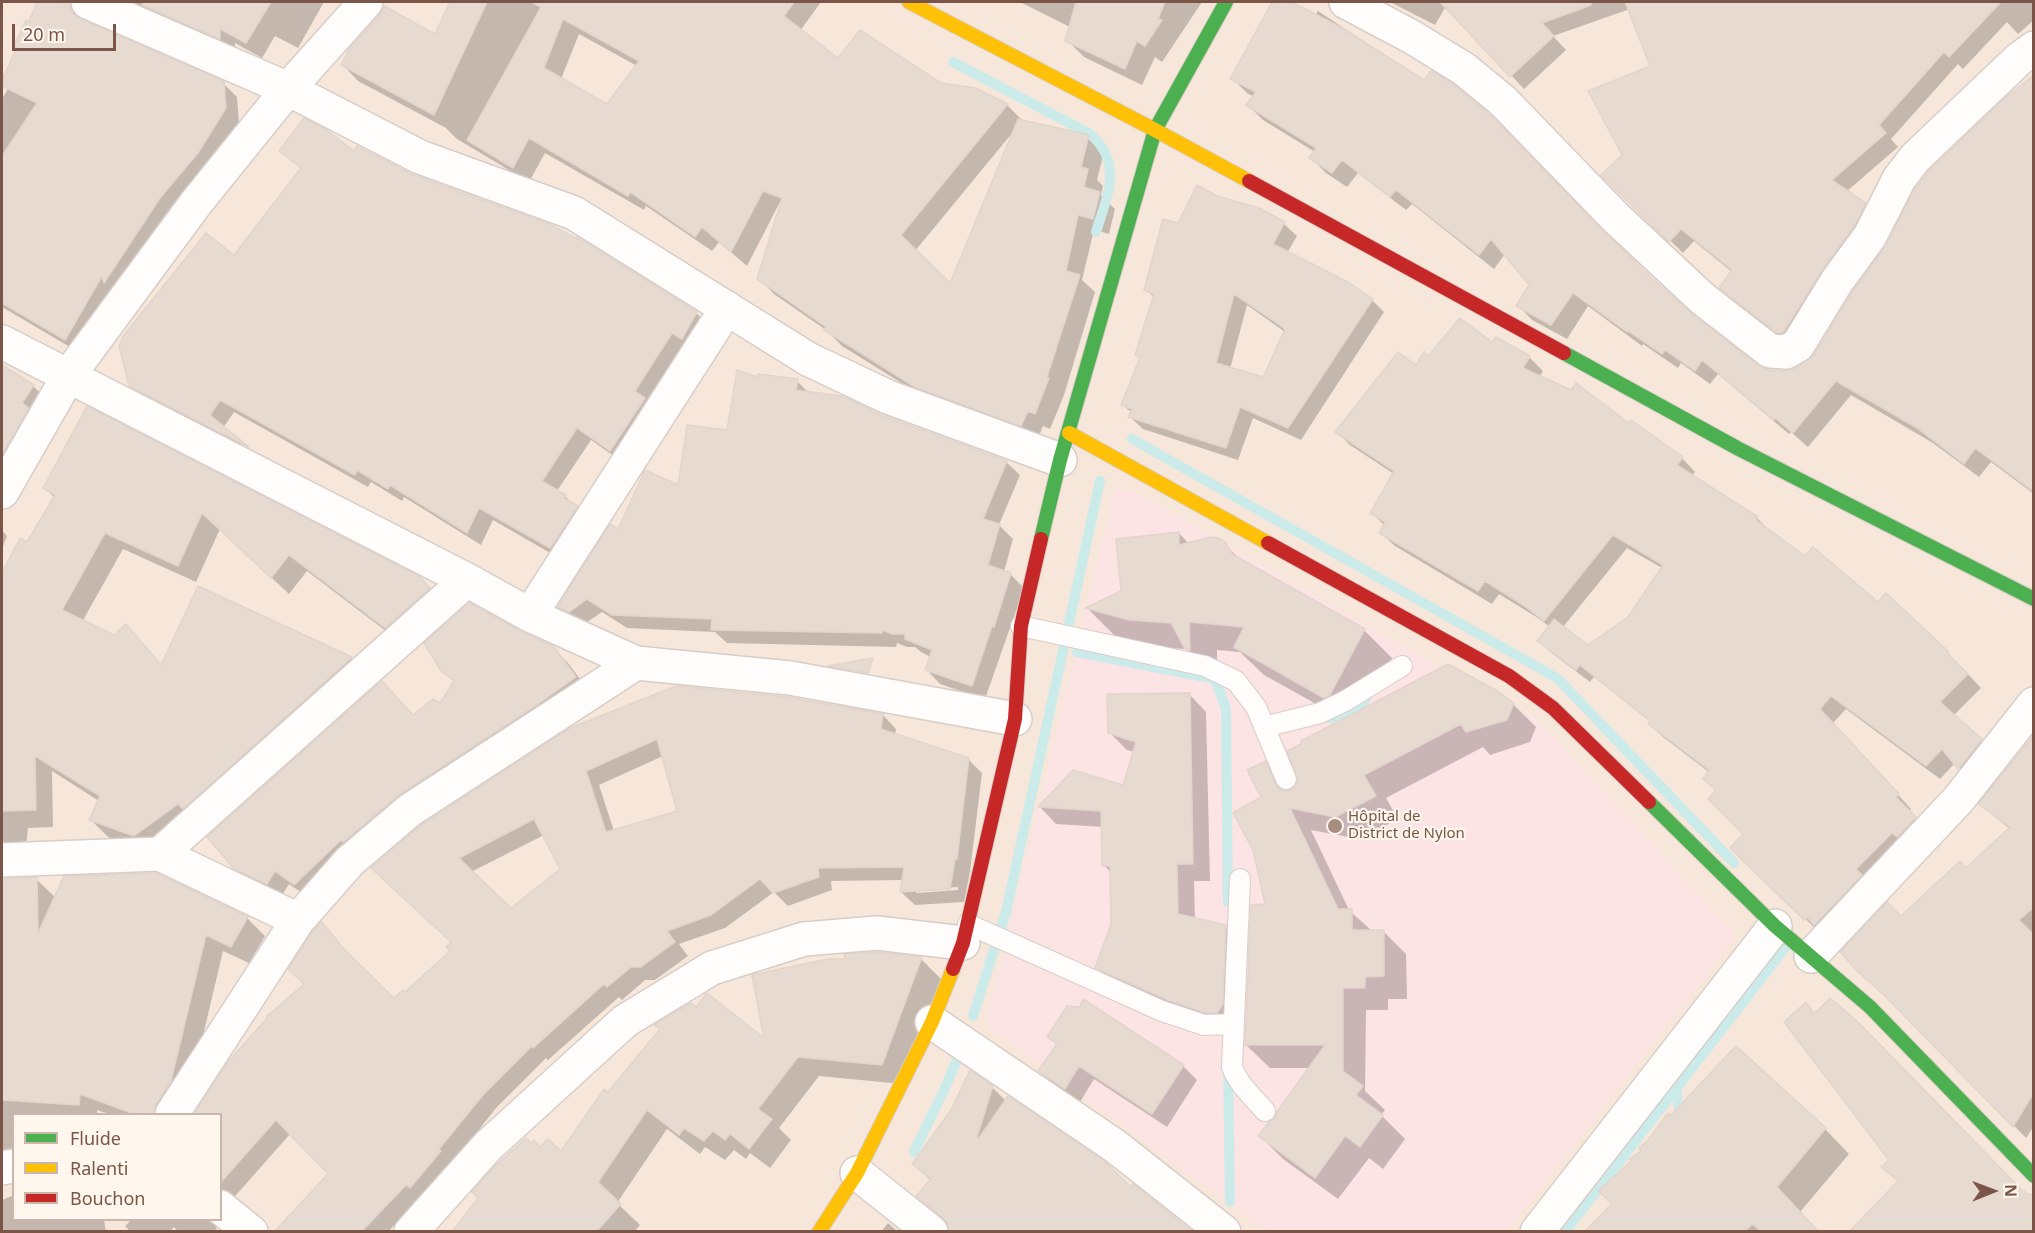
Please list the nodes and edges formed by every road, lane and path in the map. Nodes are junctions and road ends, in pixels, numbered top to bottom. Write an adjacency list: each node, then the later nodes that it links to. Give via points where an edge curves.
1 (88, 2): 7 (street)
2 (366, 2): 7 (street)
3 (909, 2): 8 (street)
4 (1226, 2): 8 (street)
5 (1346, 2): 6 (street, via 1464,69 1503,101 1615,217 1703,298 1770,351 1786,352 1798,345 1870,236 1899,179 1915,158)
6 (2034, 48)
7 (288, 89): 9 (street, via 420,157 574,213); 11 (street, via 196,203)
8 (1155, 130): 12 (street); 15 (street, via 1739,449)
9 (727, 308): 12 (street, via 808,359 888,398); 16 (street)
10 (2, 342): 11 (street)
11 (69, 375): 13 (street); 14 (street)
12 (1065, 446): 17 (street); 28 (street, via 1509,676 1553,708)
13 (2, 492)
14 (467, 580): 16 (street); 24 (street)
15 (2034, 599)
16 (530, 615): 18 (street)
17 (1021, 626): 21 (street); 22 (lane, via 1205,666 1236,681 1256,707)
18 (636, 663): 21 (street, via 790,678); 27 (street, via 410,810 350,861)
19 (1402, 666): 22 (lane, via 1320,713)
20 (2034, 704): 30 (street, via 1958,800)
21 (1015, 719): 29 (street)
22 (1264, 727): 23 (lane)
23 (1286, 779)
24 (160, 854): 25 (street); 27 (street)
25 (2, 860)
26 (1240, 879): 32 (lane)
27 (298, 920): 34 (street)
28 (1775, 926): 30 (street); 38 (street)
29 (966, 933): 31 (street); 32 (lane, via 1162,1011 1204,1025); 40 (street, via 877,933 804,939 712,968 625,1021 488,1146)
30 (1811, 956): 36 (street, via 1870,1007)
31 (932, 1022): 35 (street); 43 (street, via 1115,1146)
32 (1234, 1024): 33 (lane, via 1235,1076)
33 (1265, 1111)
34 (173, 1113)
35 (857, 1173): 41 (street); 42 (street)
36 (2034, 1176)
37 (222, 1209): 39 (street)
38 (1540, 1230)
39 (251, 1232)
40 (411, 1232)
41 (819, 1232)
42 (931, 1232)
43 (1224, 1232)

